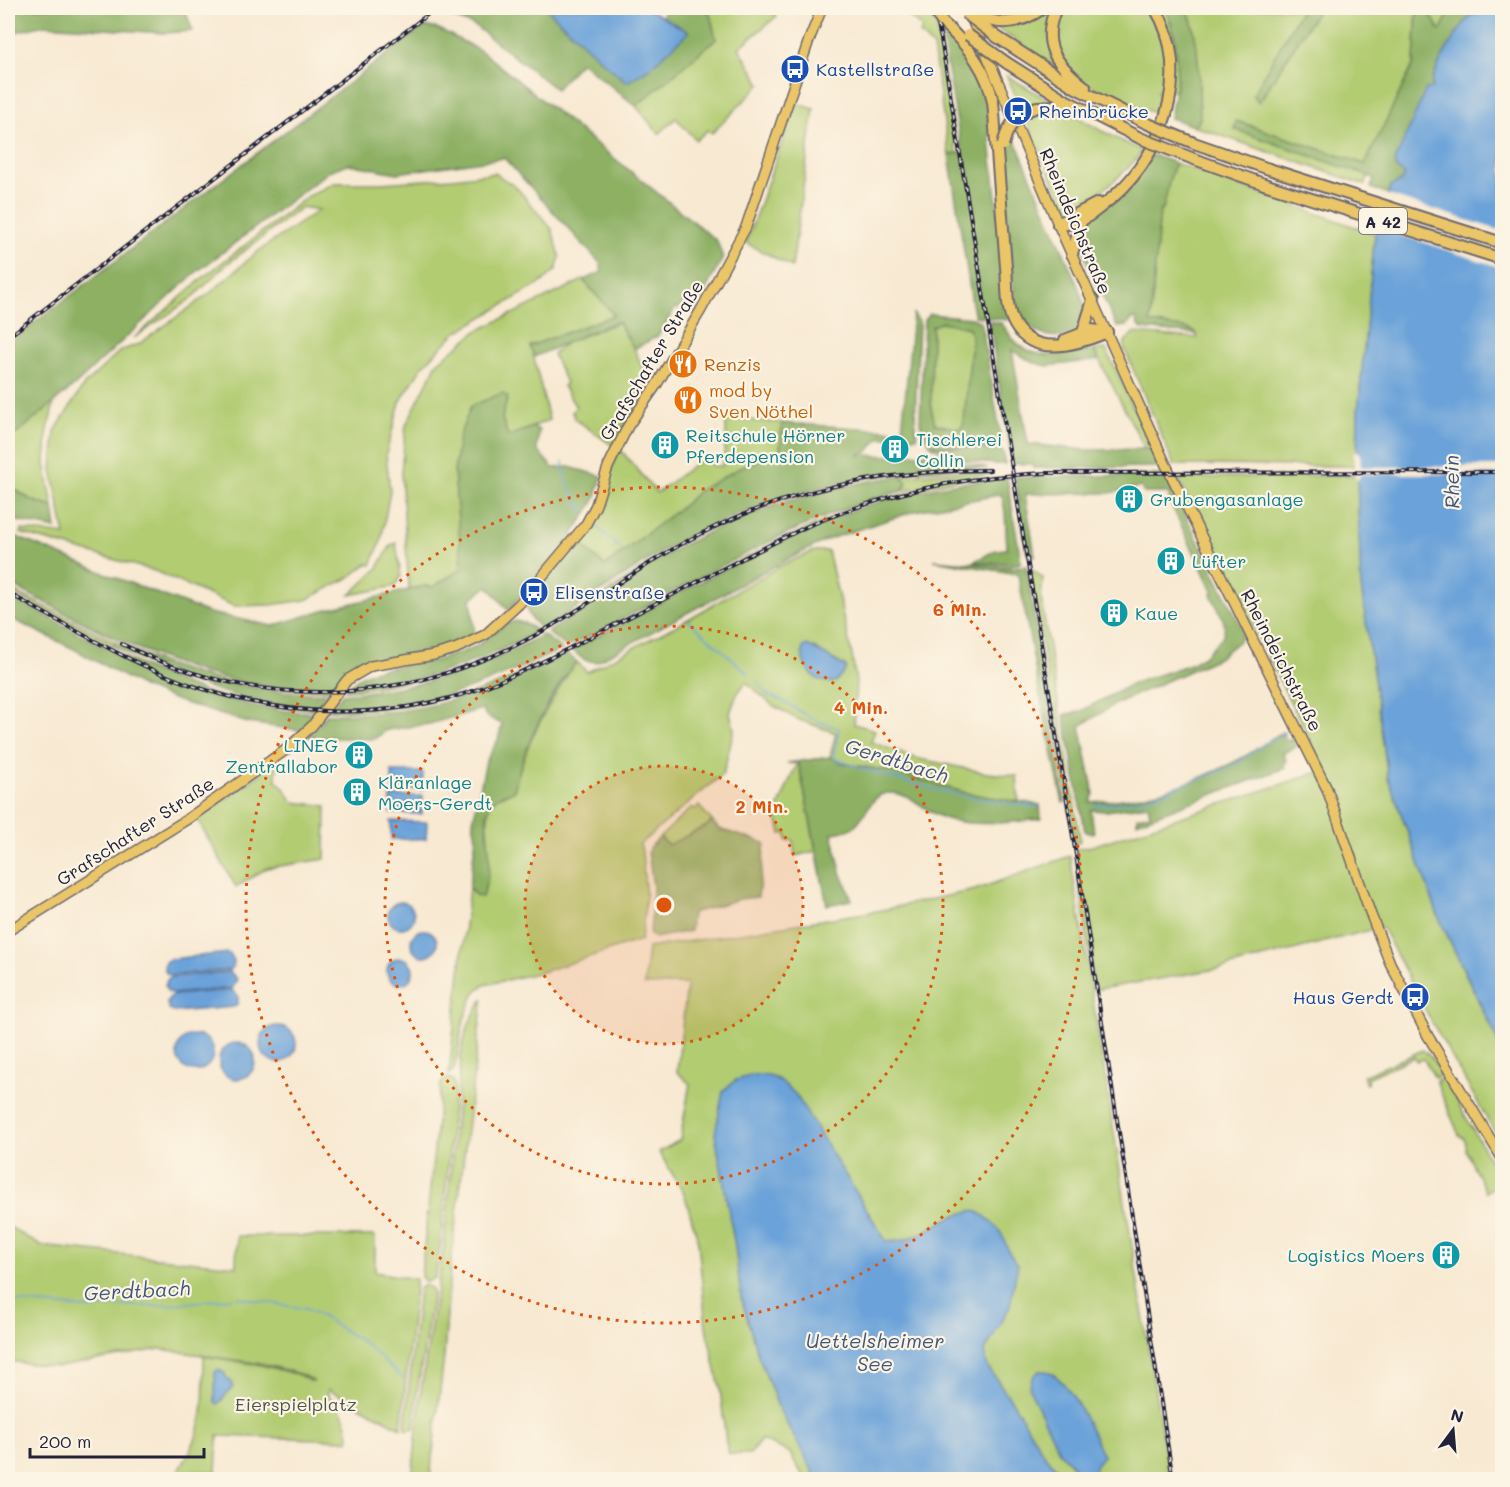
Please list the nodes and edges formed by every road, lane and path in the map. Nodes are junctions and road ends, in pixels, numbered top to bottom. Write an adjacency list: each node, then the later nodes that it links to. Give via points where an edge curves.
1 (822, 8): 20 (main road, Grafschafter Straße, via 739,242 657,384 627,426 586,524 519,604 474,642 434,655 371,666 354,675 301,738 280,754 186,820)
2 (1043, 8): 5 (highway, bridge, via 1011,23 993,21)
3 (1056, 8): 7 (highway, via 1050,34 1056,60)
4 (1155, 8): 10 (highway, via 1170,51 1169,104 1155,145)
5 (964, 9): 7 (highway, A 42, bridge, via 997,37); 12 (main road, Rheindeichstraße)
6 (937, 13): 8 (highway, A 42, bridge, via 1006,63); 9 (highway, via 982,69 990,91)
7 (1115, 109): 13 (highway, A 42, bridge, via 1250,163)
8 (1091, 114): 9 (highway, bridge, via 1056,106 1026,111 1009,128); 15 (highway, A 42, bridge, via 1219,169)
9 (999, 169): 16 (highway)
10 (1130, 180): 11 (highway); 12 (highway)
11 (1081, 222): 12 (highway); 14 (highway)
12 (1058, 224): 14 (main road, Rheindeichstraße)
13 (1503, 243)
14 (1072, 254): 17 (main road, Rheindeichstraße)
15 (1503, 259)
16 (1008, 294): 18 (highway, via 1021,323 1039,338 1064,340); 19 (highway, via 1015,326 1037,343 1065,345)
17 (1093, 300): 18 (highway); 19 (main road, Rheindeichstraße)
18 (1083, 332): 19 (highway)
19 (1107, 332): 21 (main road, Rheindeichstraße, via 1165,463 1327,789 1390,963 1428,1036)
20 (8, 932)
21 (1503, 1158)

